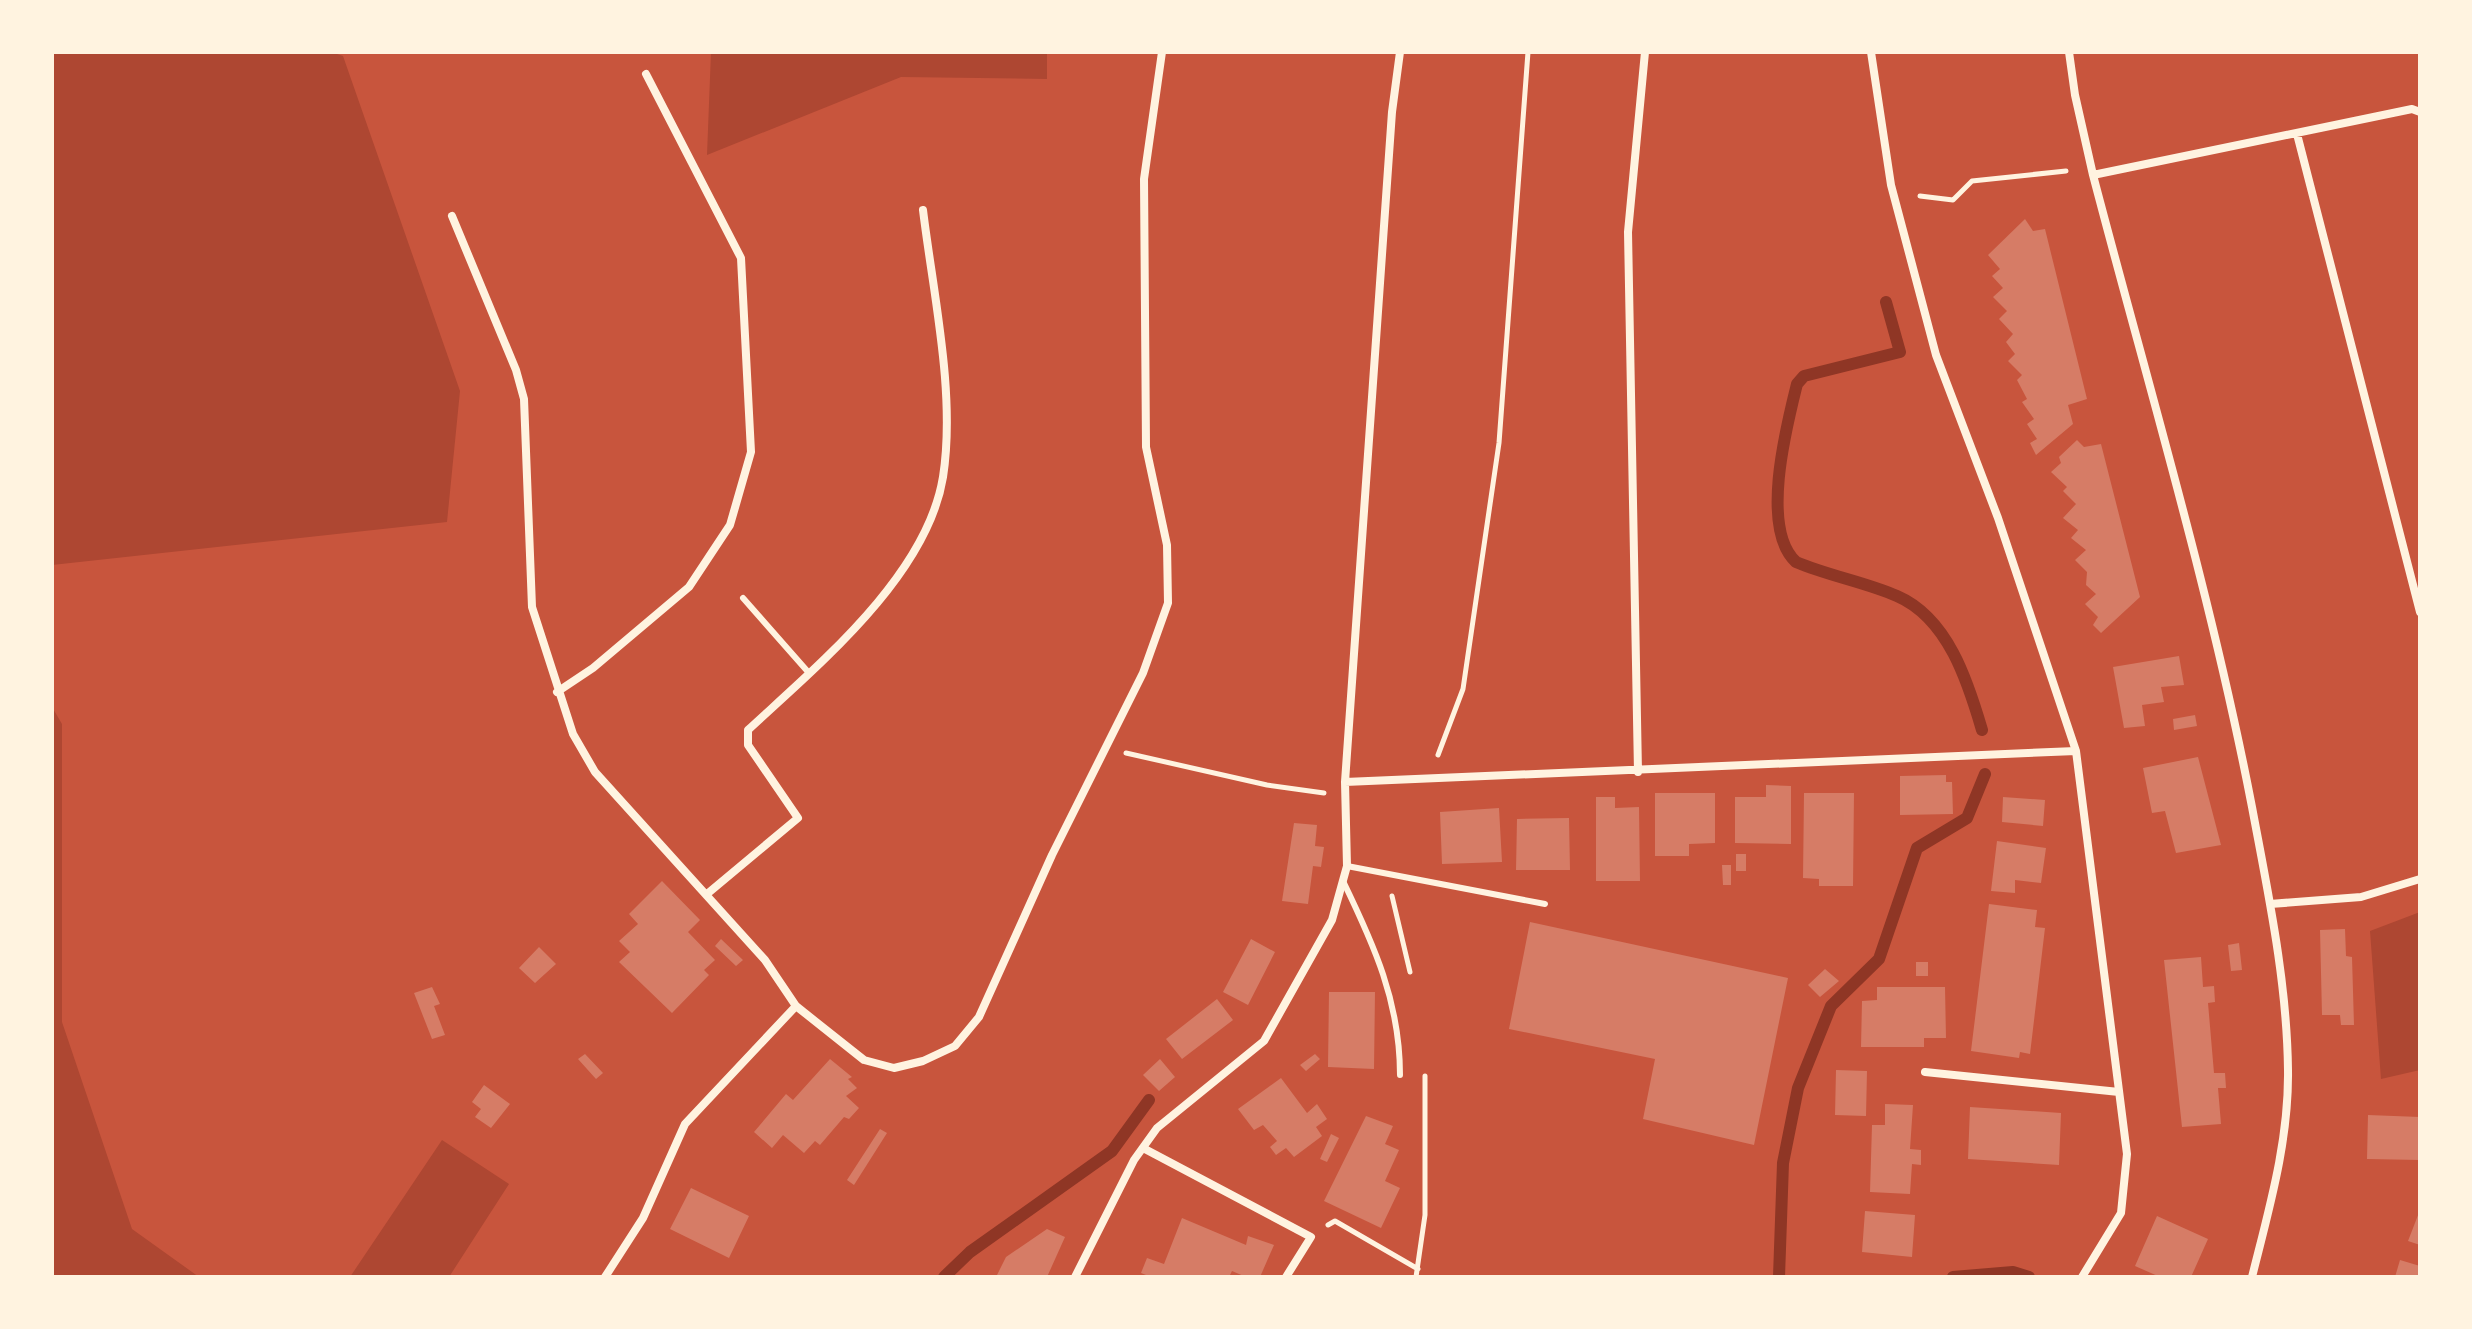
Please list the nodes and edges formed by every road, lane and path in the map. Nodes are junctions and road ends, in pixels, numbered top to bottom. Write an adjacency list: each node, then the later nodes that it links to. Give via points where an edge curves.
1 (1162, 52): 31 (street, via 1144,179 1146,447 1167,545 1168,603 1143,673 979,1017 955,1046 894,1068 864,1060)
2 (1400, 52): 23 (street)
3 (1528, 52): 22 (path, via 1499,443 1463,689)
4 (1645, 52): 21 (street, via 1628,232)
5 (1871, 52): 12 (street)
6 (2069, 52): 11 (street)
7 (646, 74): 18 (street, via 741,258 751,452 730,525 689,587)
8 (2420, 112): 9 (street, via 2412,109)
9 (2297, 134): 11 (street); 16 (street)
10 (2066, 171): 12 (path, via 1972,181 1953,200)
11 (2093, 175): 30 (street, via 2231,699)
12 (1894, 193): 19 (street, via 1936,355)
13 (923, 210): 17 (street, via 944,388 943,479 927,524 882,600)
14 (452, 216): 18 (street, via 524,399 532,607)
15 (743, 598): 17 (lane)
16 (2420, 612)
17 (809, 673): 28 (street, via 748,730 748,745 798,818)
18 (557, 692): 28 (street, via 595,772)
19 (2076, 751): 21 (street); 34 (street)
20 (1126, 753): 24 (path)
21 (1638, 772): 22 (street)
22 (1428, 780): 23 (street)
23 (1345, 782): 25 (street)
24 (1318, 792)
25 (1347, 866): 27 (street); 29 (lane)
26 (2420, 879): 30 (street, via 2361,897)
27 (1343, 881): 33 (lane, via 1384,968 1400,1036); 35 (street, via 1332,920 1264,1041 1157,1128)
28 (707, 894): 31 (street, via 765,960)
29 (1545, 904)
30 (2270, 904): 42 (street, via 2288,1072 2278,1176)
31 (796, 1006): 38 (street, via 685,1124 643,1218)
32 (1925, 1072): 34 (street)
33 (1400, 1075)
34 (2119, 1092): 41 (street, via 2127,1154 2121,1213)
35 (1143, 1148): 36 (street); 39 (street)
36 (1311, 1237): 37 (path, via 1335,1221); 40 (street)
37 (1418, 1269)
38 (605, 1277)
39 (1075, 1277)
40 (1286, 1277)
41 (2082, 1277)
42 (2252, 1277)

